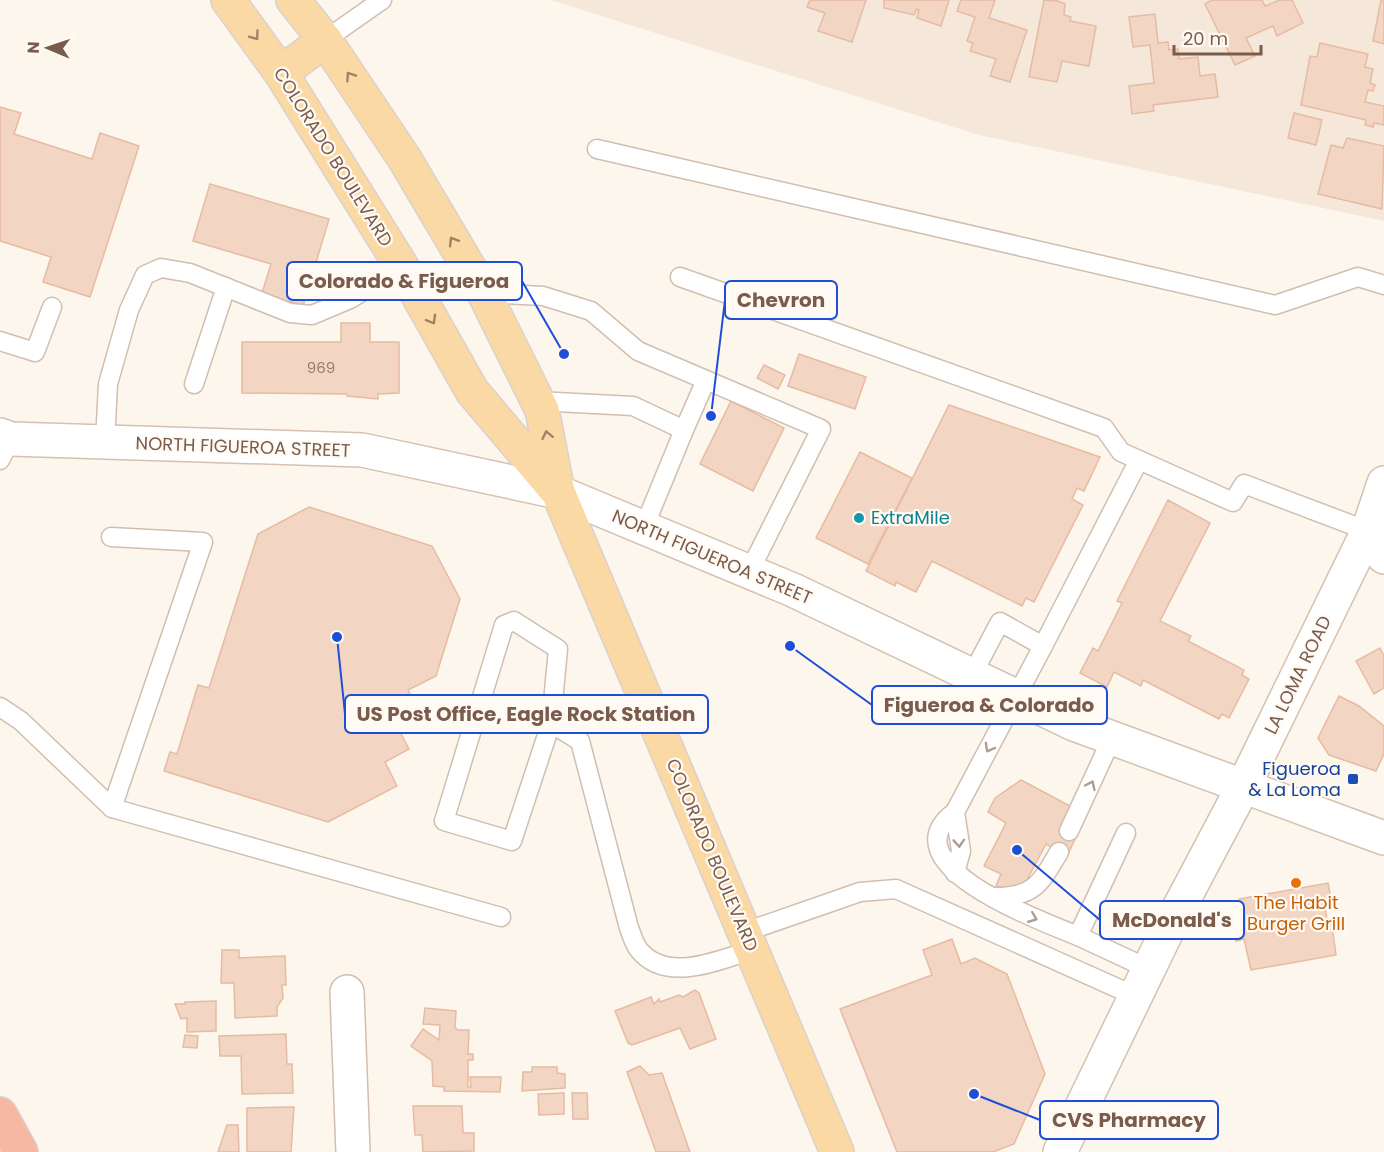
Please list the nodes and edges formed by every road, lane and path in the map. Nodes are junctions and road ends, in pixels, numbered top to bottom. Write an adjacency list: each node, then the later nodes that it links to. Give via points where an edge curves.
1 (228, 0): 5 (main road, COLORADO BOULEVARD, one-way to 5)
2 (293, 0): 4 (main road, COLORADO BOULEVARD)
3 (382, 0): 4 (lane)
4 (325, 40): 5 (main road); 11 (main road, COLORADO BOULEVARD, one-way to 4, via 404,158)
5 (281, 73): 7 (main road, COLORADO BOULEVARD)
6 (597, 149): 9 (lane, via 1275,305 1358,277)
7 (402, 267): 10 (lane, via 312,315 290,313); 22 (main road, COLORADO BOULEVARD, one-way to 22, via 472,391)
8 (680, 277): 20 (lane, via 1104,428 1122,452)
9 (1384, 285)
10 (226, 287): 15 (lane); 18 (lane, via 190,273 161,268 145,275 129,310 108,384)
11 (484, 293): 14 (lane, via 543,296 591,310 638,351); 16 (main road, COLORADO BOULEVARD)
12 (52, 307): 13 (lane, via 35,352)
13 (0, 341)
14 (706, 380): 17 (lane); 26 (lane, via 821,429)
15 (194, 384)
16 (537, 401): 17 (lane, via 633,406); 22 (main road, COLORADO BOULEVARD, one-way to 16)
17 (684, 430): 23 (lane)
18 (105, 442): 19 (main road, NORTH FIGUEROA STREET); 22 (main road, NORTH FIGUEROA STREET, via 362,450)
19 (4, 445)
20 (1140, 460): 25 (lane, via 1233,502 1245,484); 27 (lane)
21 (1384, 483): 25 (main road, LA LOMA ROAD)
22 (558, 492): 23 (main road, NORTH FIGUEROA STREET); 42 (main road, COLORADO BOULEVARD)
23 (644, 527): 26 (main road, NORTH FIGUEROA STREET)
24 (111, 537): 34 (lane, via 203,542)
25 (1376, 544): 33 (main road, LA LOMA ROAD)
26 (749, 572): 28 (main road, NORTH FIGUEROA STREET)
27 (1042, 646): 28 (lane, via 1000,622); 29 (lane)
28 (972, 675): 29 (main road, NORTH FIGUEROA STREET)
29 (1017, 697): 32 (main road, NORTH FIGUEROA STREET); 39 (lane, one-way to 39, via 955,813 944,821 937,834 937,847 955,873)
30 (0, 707): 34 (lane, via 21,721)
31 (551, 723): 31 (lane, via 558,649 514,621 504,625 444,821 512,841); 42 (lane, via 580,741 629,928 639,950 660,964 688,970)
32 (1112, 738): 33 (main road, NORTH FIGUEROA STREET); 35 (lane, one-way to 32)
33 (1243, 787): 37 (main road, NORTH FIGUEROA STREET); 43 (main road, LA LOMA ROAD)
34 (112, 808): 40 (lane)
35 (1069, 831)
36 (1126, 833): 41 (lane)
37 (1384, 838)
38 (1059, 852): 39 (lane, via 1040,885 1011,897)
39 (996, 897): 41 (lane, one-way to 41, via 1022,914)
40 (501, 917)
41 (1078, 936): 43 (lane)
42 (748, 941): 43 (lane, via 860,892 896,889); 48 (main road, COLORADO BOULEVARD)
43 (1142, 983): 49 (main road, LA LOMA ROAD)
44 (347, 992): 47 (main road)
45 (0, 1114): 46 (highway)
46 (21, 1152)
47 (352, 1152)
48 (837, 1152)
49 (1060, 1152)

